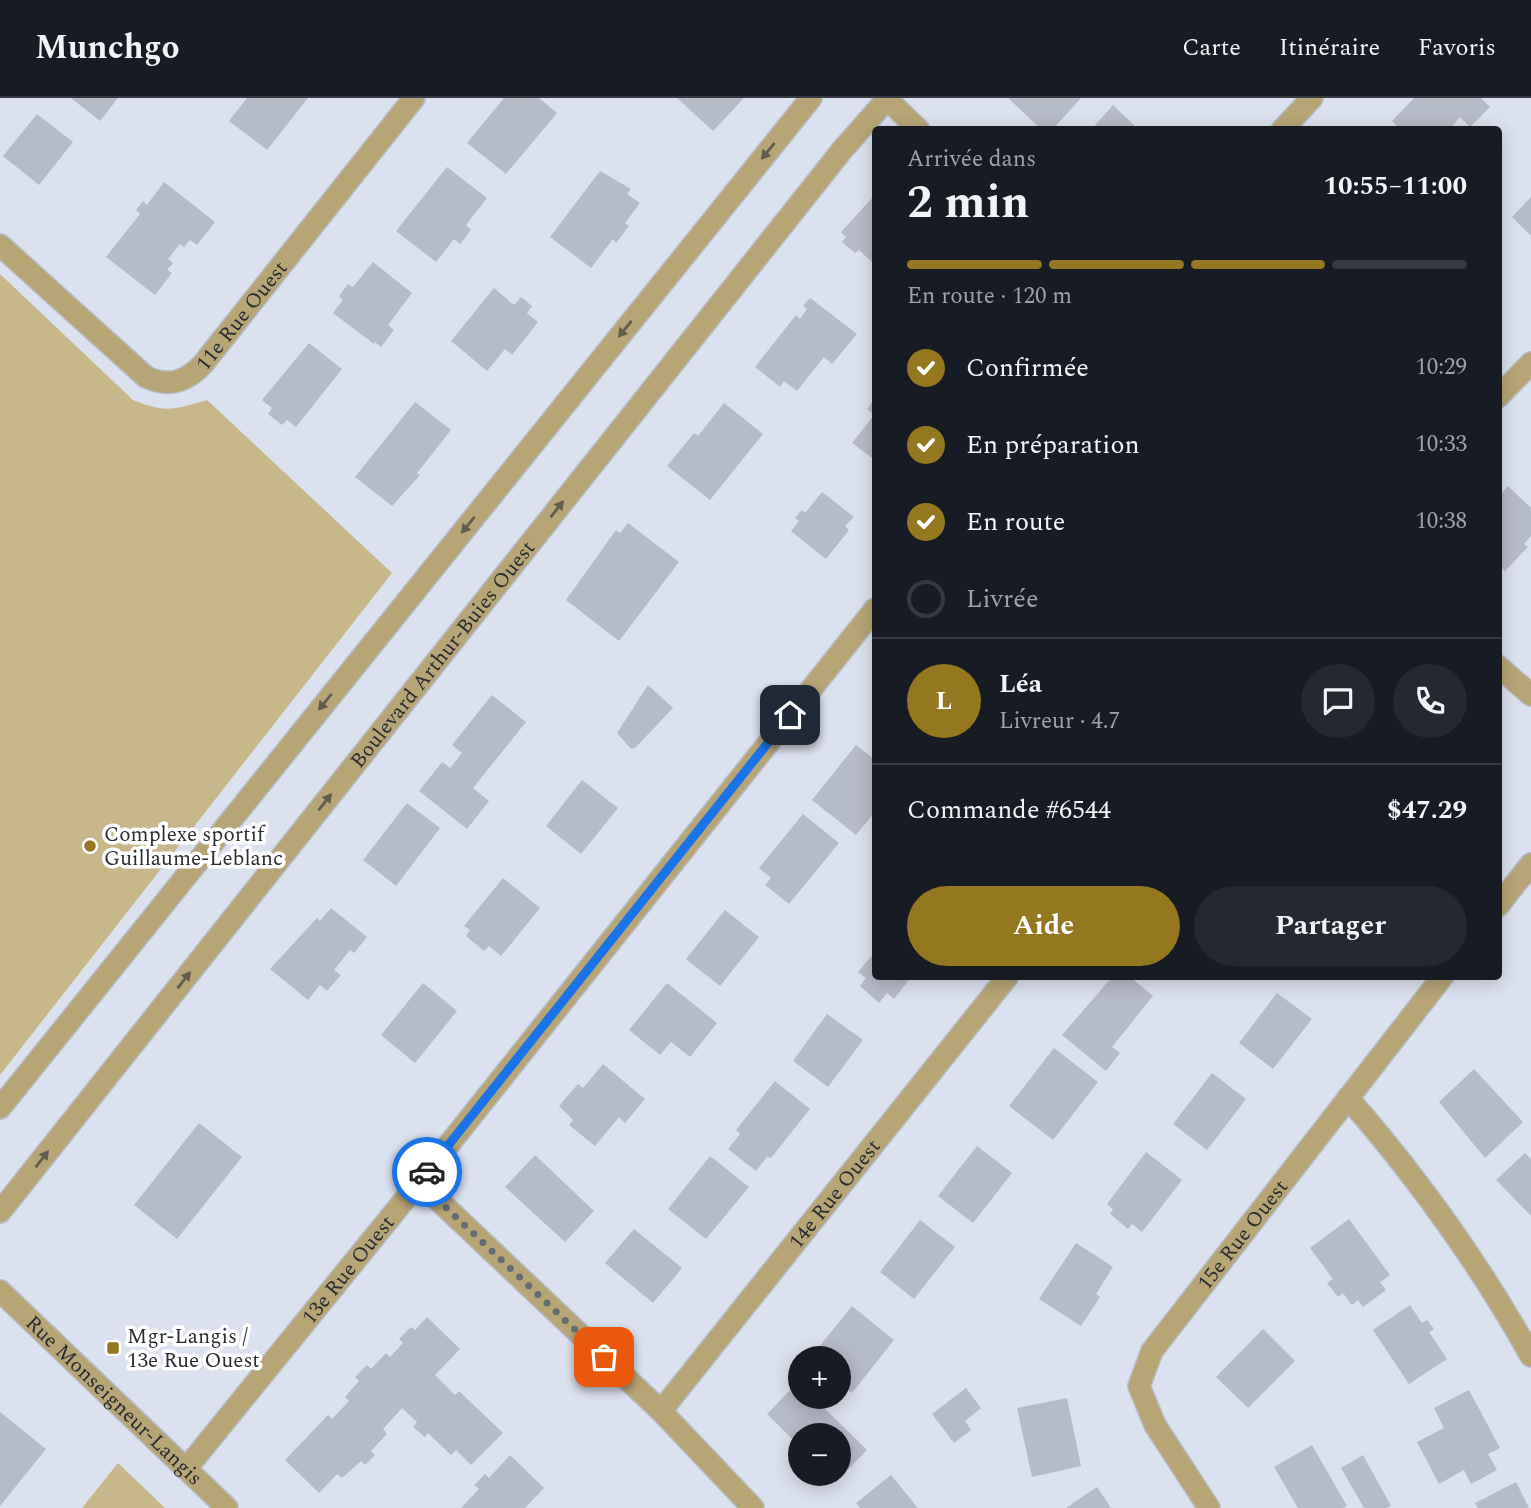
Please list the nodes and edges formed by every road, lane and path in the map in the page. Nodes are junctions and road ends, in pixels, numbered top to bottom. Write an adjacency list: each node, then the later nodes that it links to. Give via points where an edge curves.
1 (414, 98): 7 (street, 11e Rue Ouest, via 191,377 170,383 146,377)
2 (811, 98): 18 (street, one-way to 18)
3 (887, 98): 5 (street); 20 (street, Boulevard Arthur-Buies Ouest, one-way to 3)
4 (1312, 98): 6 (street)
5 (915, 126)
6 (1286, 126)
7 (0, 246)
8 (1531, 363): 9 (street)
9 (1502, 393)
10 (872, 613): 19 (street, 13e Rue Ouest)
11 (1502, 670): 12 (street)
12 (1531, 695)
13 (1531, 864): 14 (street)
14 (1502, 901)
15 (1005, 980): 23 (street, 14e Rue Ouest)
16 (1440, 980): 17 (street, 15e Rue Ouest)
17 (1348, 1098): 22 (street, via 1494,1290); 27 (street, 15e Rue Ouest, via 1152,1351 1139,1386 1155,1425)
18 (0, 1108)
19 (419, 1182): 23 (street); 24 (street, 13e Rue Ouest)
20 (0, 1212)
21 (0, 1291): 24 (street, Rue Monseigneur-Langis)
22 (1531, 1356)
23 (661, 1411): 26 (street)
24 (186, 1469): 25 (street, Rue Monseigneur-Langis)
25 (227, 1508)
26 (753, 1508)
27 (1209, 1508)

